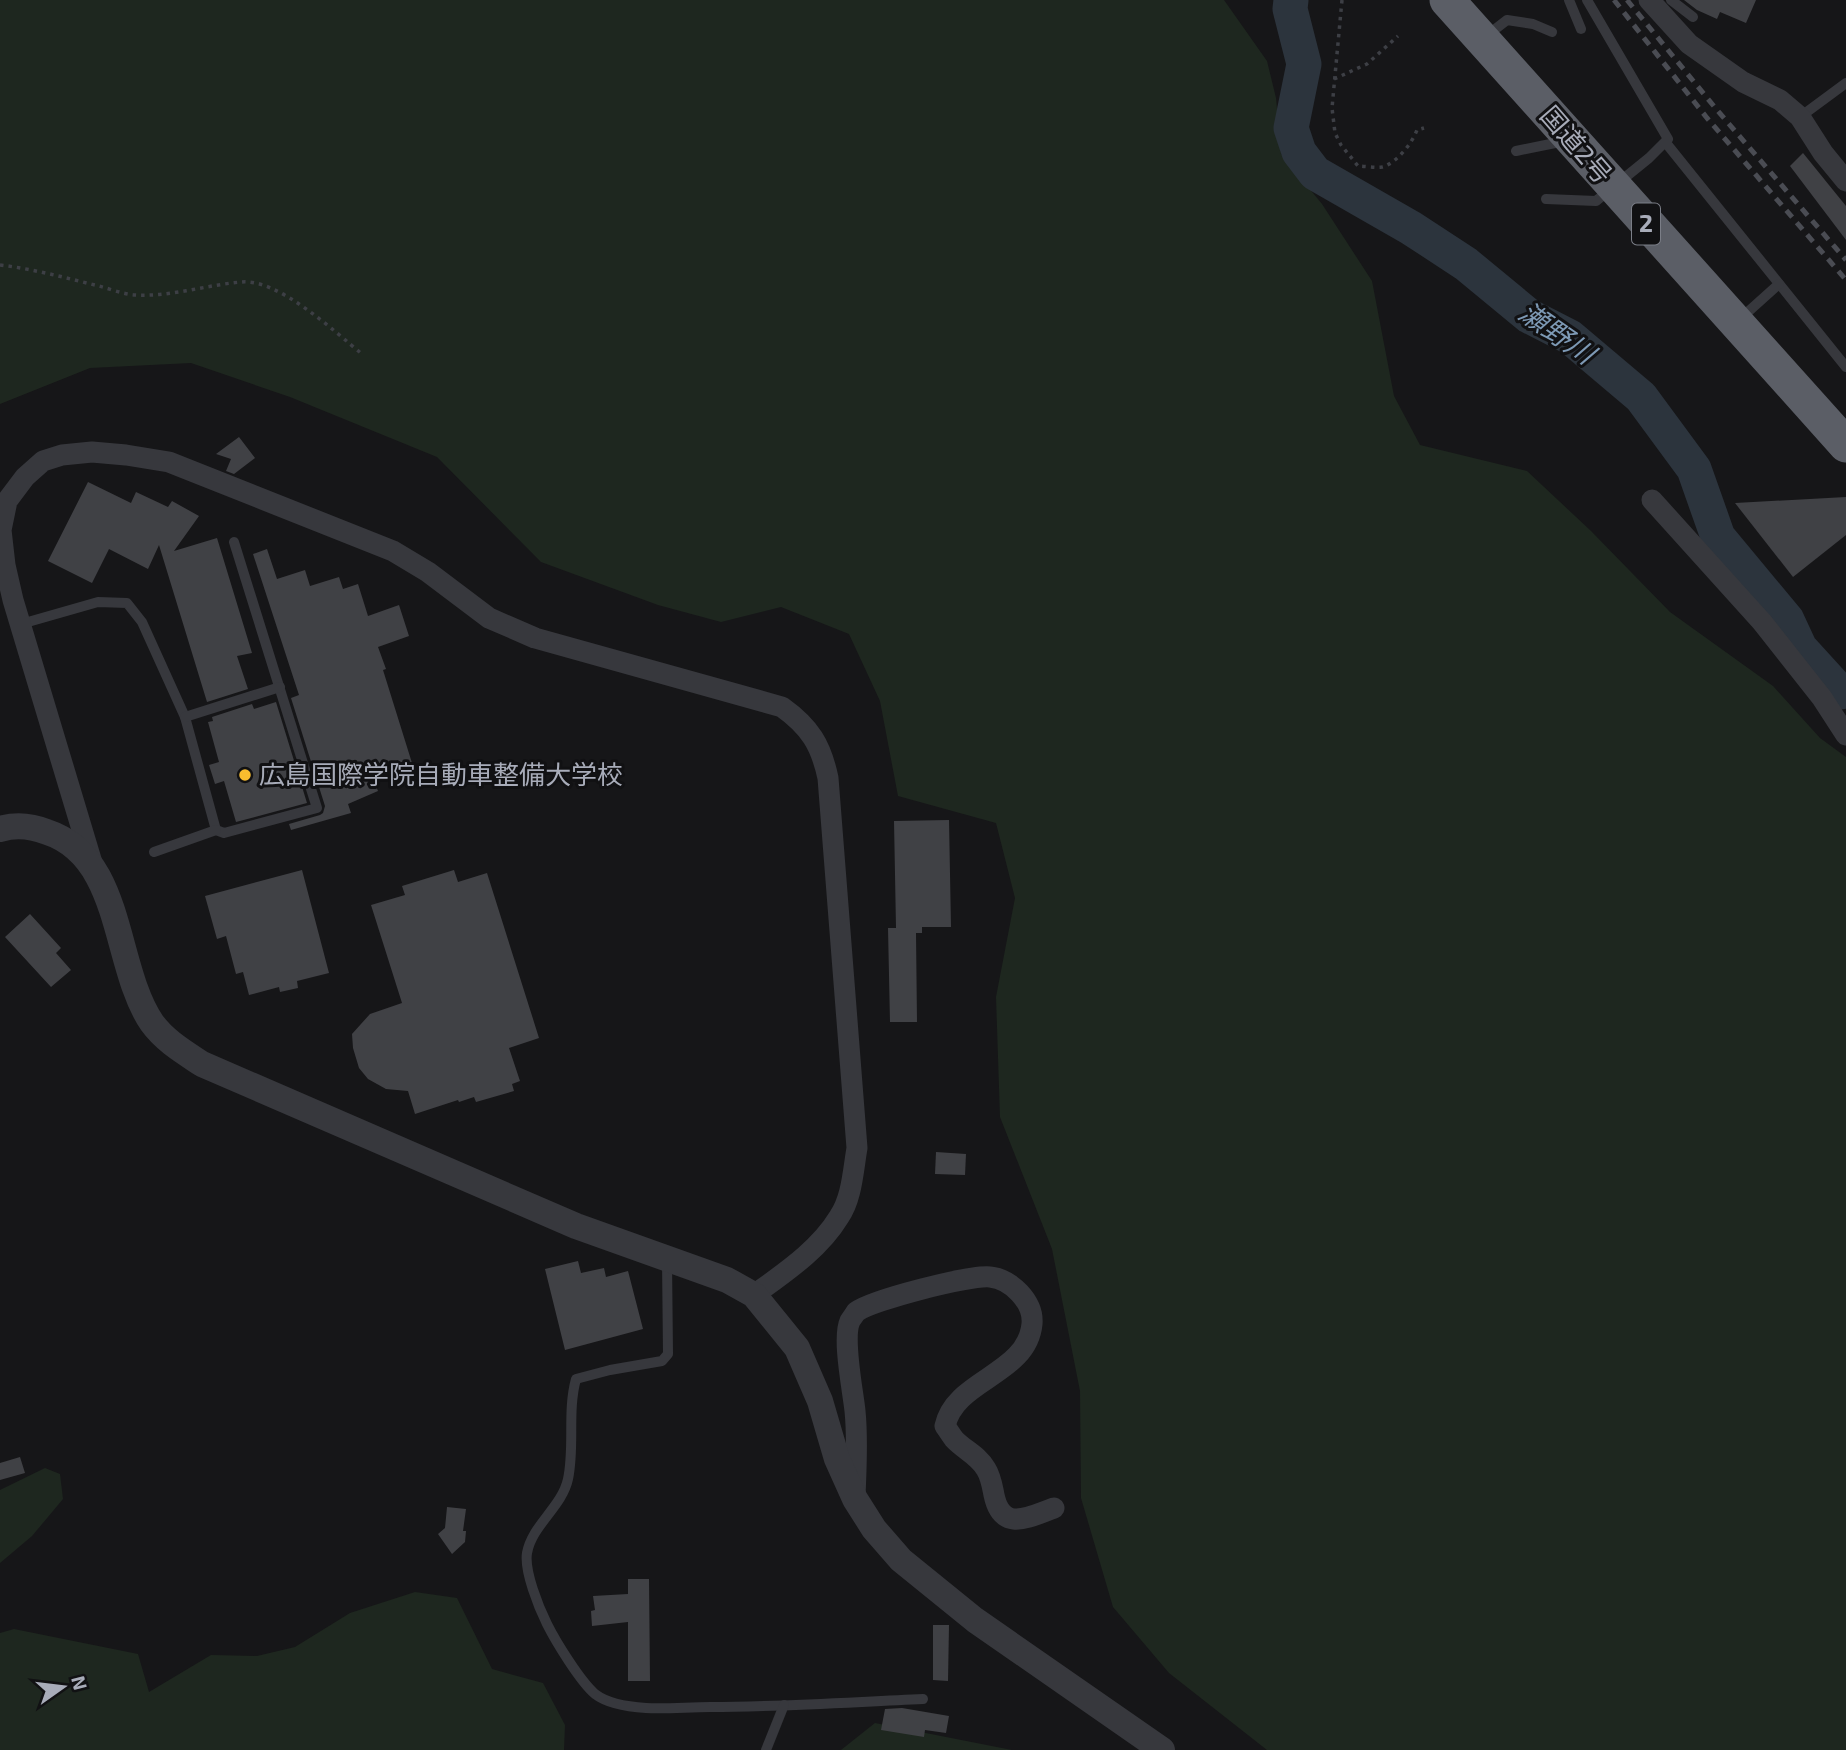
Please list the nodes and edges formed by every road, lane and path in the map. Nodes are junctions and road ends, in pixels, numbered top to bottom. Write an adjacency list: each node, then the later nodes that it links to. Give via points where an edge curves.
1 (1342, 0): 12 (path)
2 (1447, 0): 11 (highway, 国道2号 / 2)
3 (1569, 0): 8 (lane)
4 (1587, 0): 17 (lane)
5 (1649, 0): 14 (street, via 1689,44)
6 (1671, 0): 7 (lane)
7 (1693, 17)
8 (1581, 29)
9 (1552, 32): 11 (lane, via 1507,20)
10 (1398, 36): 12 (path, via 1367,64)
11 (1483, 39): 16 (highway, 国道2号 / 2)
12 (1334, 79): 15 (path, via 1335,133 1358,166 1382,167)
13 (1846, 83): 14 (lane)
14 (1800, 117): 19 (street, via 1811,146)
15 (1424, 128)
16 (1572, 140): 18 (lane); 20 (highway, 国道2号 / 2)
17 (1666, 142): 20 (lane); 23 (lane)
18 (1516, 152)
19 (1846, 181)
20 (1614, 187): 21 (lane, via 1591,202); 24 (highway, 国道2号 / 2)
21 (1546, 199)
22 (0, 265): 25 (path, via 134,295 244,281 290,298)
23 (1779, 284): 24 (lane); 26 (lane)
24 (1735, 323): 27 (highway, 国道2号 / 2)
25 (362, 354)
26 (1846, 367)
27 (1846, 445)
28 (1652, 500): 33 (street, via 1762,622)
29 (234, 542): 31 (lane)
30 (21, 624): 32 (lane, via 98,603 127,603 142,622); 37 (street); 39 (street, via 1,530 7,501 43,461 92,452 127,455 169,462 393,551 489,618 535,638 782,707 803,722 823,756 828,778 857,1148 840,1217 790,1270)
31 (280, 687): 32 (lane); 35 (lane, via 317,808 224,833)
32 (186, 717): 35 (lane)
33 (1846, 734)
34 (0, 829): 37 (street, via 34,827 59,835)
35 (216, 830): 36 (lane)
36 (154, 852)
37 (93, 866): 38 (street, via 139,997 153,1023 176,1048 378,1141)
38 (667, 1260): 39 (street, via 727,1280); 43 (lane, via 668,1354 662,1361 576,1379 567,1482 533,1535 527,1555 531,1578 544,1618 595,1694 646,1708)
39 (754, 1295): 40 (street, via 797,1348)
40 (855, 1499): 41 (street, via 848,1324 855,1313 902,1296 993,1277 1011,1283 1026,1302 1033,1322 1026,1346 959,1399 948,1412 945,1426 985,1467 999,1511 1005,1516 1016,1520); 45 (street, via 874,1529 911,1568 975,1620)
41 (1054, 1508)
42 (922, 1699): 43 (lane)
43 (784, 1705): 44 (lane)
44 (766, 1750)
45 (1162, 1750)

